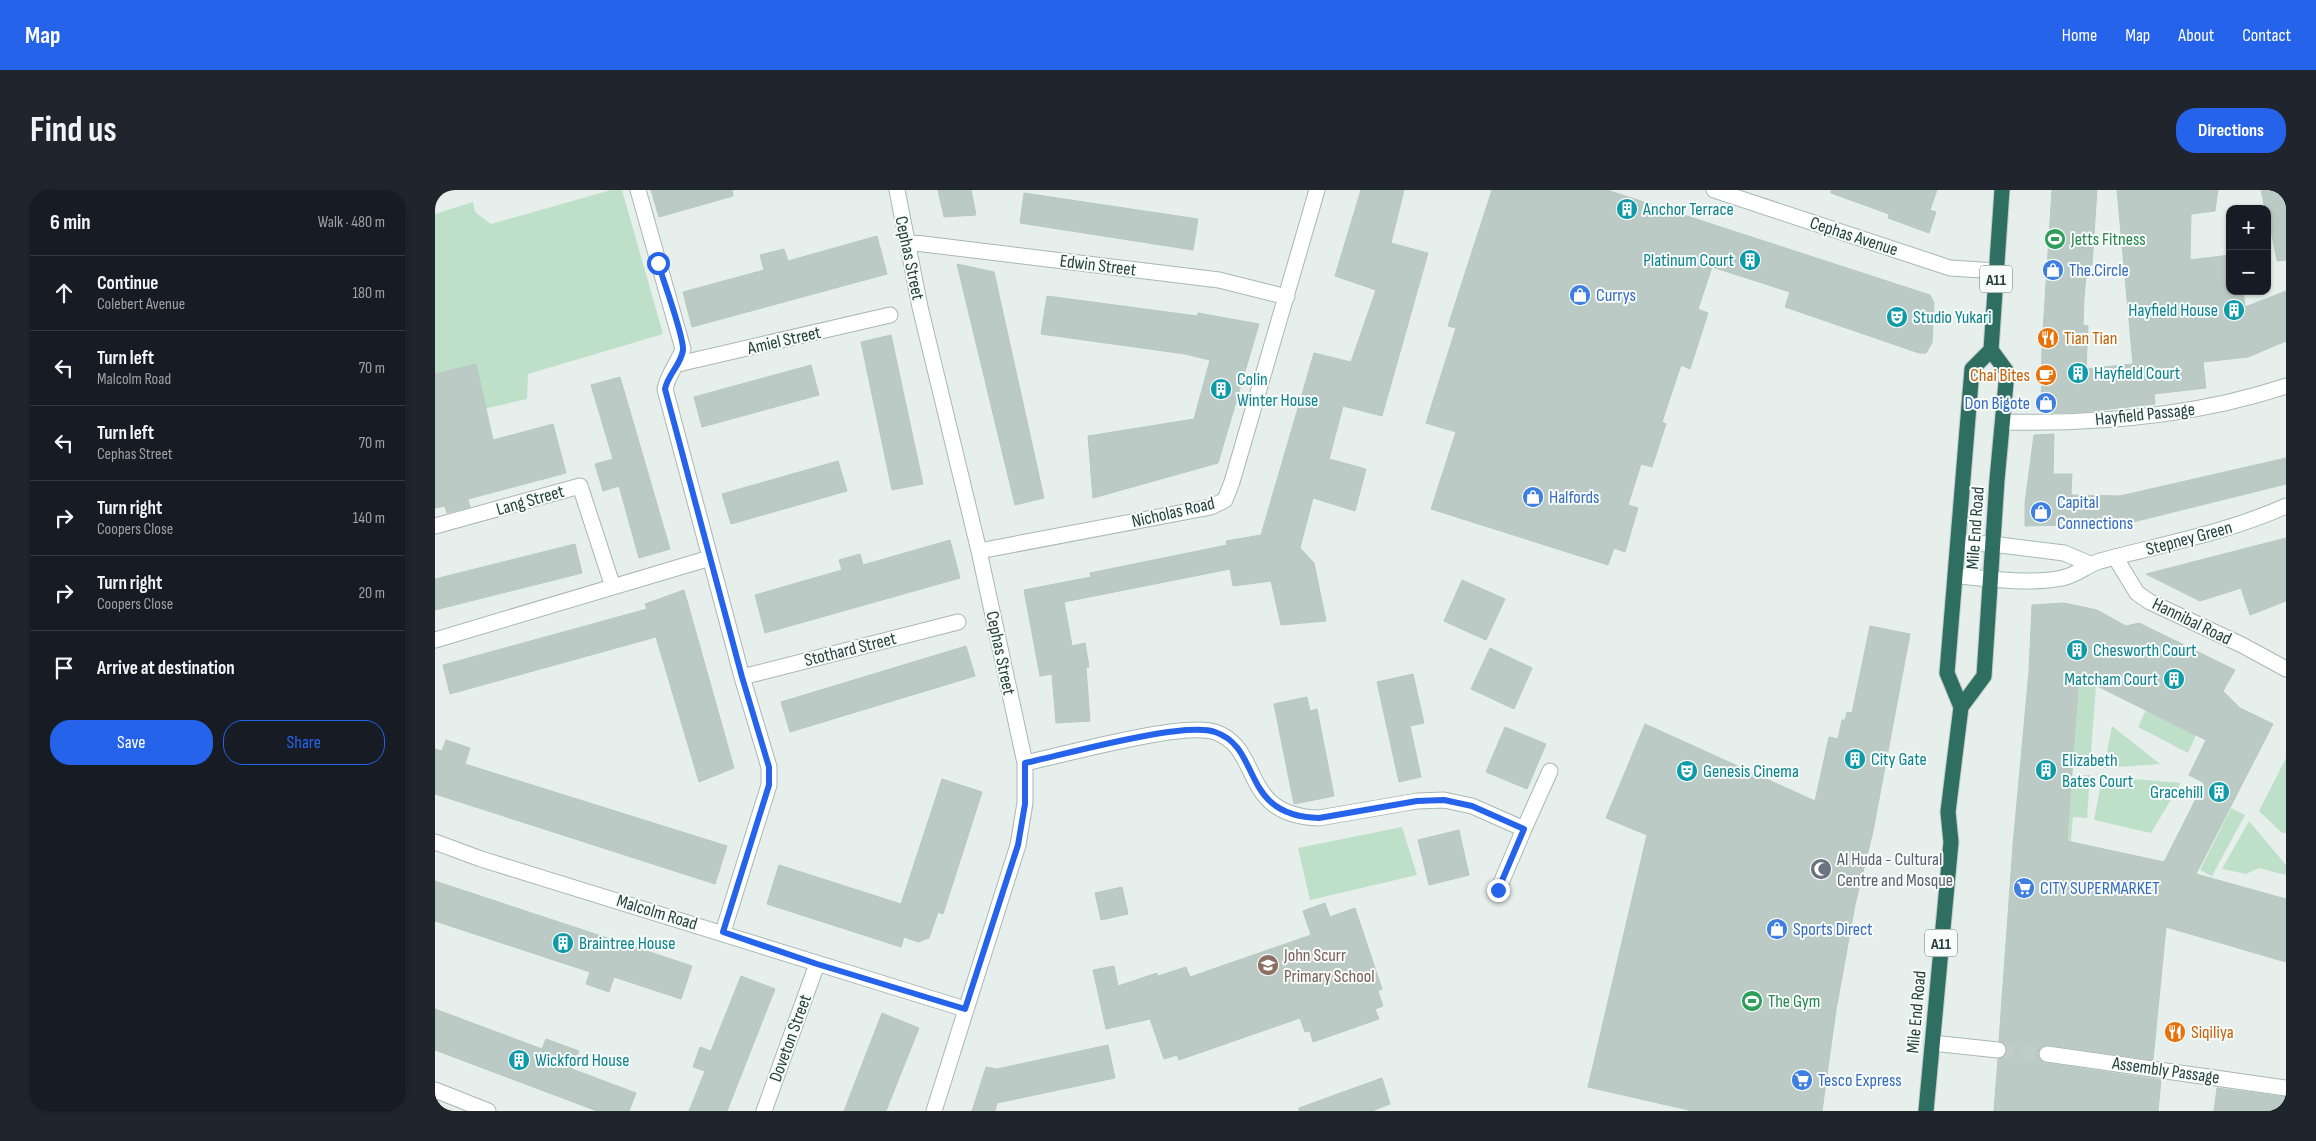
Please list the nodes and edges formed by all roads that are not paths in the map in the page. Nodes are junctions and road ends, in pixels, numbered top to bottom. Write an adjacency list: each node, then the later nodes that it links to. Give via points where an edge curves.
1 (638, 190): 11 (street, via 680,334 683,349)
2 (897, 190): 6 (street, Cephas Street)
3 (1317, 190): 8 (street, Nicholas Road)
4 (1714, 190): 7 (street, Cephas Avenue, via 1951,268)
5 (2002, 190): 7 (highway, A11)
6 (907, 242): 8 (street, Edwin Street, via 1219,280); 18 (street, Cephas Street)
7 (1997, 272): 10 (highway, A11)
8 (1287, 297): 18 (street, Nicholas Road, via 1225,500 1211,507)
9 (890, 316): 11 (street, Amiel Street)
10 (1991, 350): 13 (highway, Mile End Road / A11, via 2007,372); 16 (highway, Mile End Road / A11, via 1972,368)
11 (678, 364): 20 (street, via 667,379 665,389)
12 (2286, 387): 13 (street, Hayfield Passage, via 2217,406 2175,412 2064,423)
13 (2002, 422): 17 (highway, Mile End Road / A11)
14 (2286, 506): 19 (street, Stepney Green, via 2197,538)
15 (435, 526): 24 (street, Lang Street, via 580,486)
16 (1959, 543): 17 (street); 22 (highway, Mile End Road / A11)
17 (1992, 544): 21 (street, via 2064,553); 23 (highway, Mile End Road / A11)
18 (979, 551): 30 (street, Cephas Street)
19 (2115, 557): 21 (street, Stepney Green); 27 (street, Hannibal Road, via 2137,593 2150,602)
20 (711, 558): 24 (street); 28 (street)
21 (2090, 564): 23 (street, Stepney Green, via 2064,578)
22 (1956, 576): 23 (street, Stepney Green); 29 (highway, Mile End Road / A11, via 1947,673)
23 (1990, 578): 29 (highway, Mile End Road / A11, via 1983,676)
24 (613, 587): 26 (street)
25 (959, 622): 28 (street, Stothard Street)
26 (435, 640)
27 (2286, 668)
28 (742, 677): 35 (street, via 769,767 769,785)
29 (1961, 707): 38 (highway, Mile End Road / A11, via 1948,812 1951,842)
30 (1025, 763): 32 (street, via 1159,734 1199,730 1227,738 1237,747 1270,803 1303,818 1444,800 1472,806); 37 (street, Cephas Street, via 1025,804 1018,845)
31 (1550, 771): 32 (street)
32 (1524, 829): 34 (street)
33 (435, 842): 35 (street, Malcolm Road, via 481,859)
34 (1498, 890)
35 (723, 932): 36 (street, Malcolm Road)
36 (817, 964): 37 (street, Malcolm Road); 44 (street, Doveton Street)
37 (965, 1009): 45 (street, Cephas Street)
38 (1932, 1043): 39 (street); 46 (highway, Mile End Road / A11)
39 (1999, 1050)
40 (2047, 1054): 41 (street, Assembly Passage)
41 (2286, 1088)
42 (435, 1090): 43 (street)
43 (488, 1111)
44 (764, 1111)
45 (934, 1111)
46 (1926, 1111)

